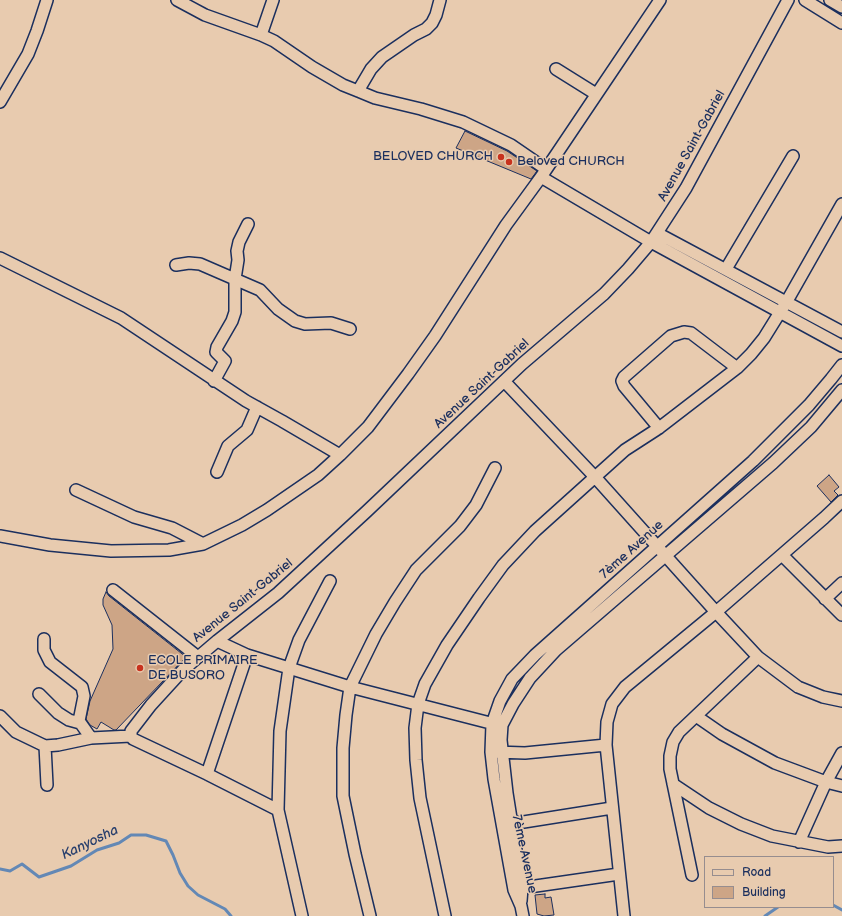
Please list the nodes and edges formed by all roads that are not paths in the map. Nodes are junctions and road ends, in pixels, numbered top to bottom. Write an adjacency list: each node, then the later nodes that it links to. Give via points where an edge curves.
1 (47, 0): 15 (street, via 28,54)
2 (273, 0): 11 (street)
3 (440, 0): 13 (street, via 432,23 382,57 371,69)
4 (660, 0): 14 (street)
5 (788, 0): 20 (street, Avenue Saint-Gabriel, via 690,182)
6 (805, 0): 10 (street)
7 (830, 0): 9 (street)
8 (184, 2): 11 (street, via 226,23)
9 (842, 7)
10 (842, 23)
11 (261, 35): 13 (street)
12 (556, 69): 14 (street)
13 (358, 92): 17 (street, via 463,122 511,145)
14 (596, 94): 17 (street)
15 (0, 102)
16 (793, 156): 23 (street)
17 (543, 173): 20 (street); 37 (street, via 408,374 368,427)
18 (842, 204): 25 (street)
19 (248, 224): 24 (street, via 239,242)
20 (654, 238): 23 (street); 26 (street); 33 (street, Avenue Saint-Gabriel, via 604,294)
21 (0, 258): 32 (street, via 121,318)
22 (176, 265): 24 (street, via 200,264)
23 (726, 269): 25 (street)
24 (235, 279): 27 (street, via 260,290 278,309 295,321 305,324 331,323); 32 (street, via 235,312 216,352 225,361)
25 (787, 301): 26 (street); 28 (street)
26 (780, 311): 29 (street); 31 (street, via 764,338)
27 (350, 329)
28 (842, 332)
29 (842, 346)
30 (842, 365): 45 (street, 7ème Avenue, via 809,405 753,461)
31 (737, 368): 36 (street); 36 (street, via 690,333 671,336 622,381)
32 (214, 381): 35 (street)
33 (504, 381): 40 (street); 55 (street, Avenue Saint-Gabriel, via 318,557 278,593)
34 (842, 390): 47 (street, 7ème Avenue, via 816,422 773,463)
35 (257, 407): 37 (street); 39 (street, via 247,430 228,446)
36 (659, 428): 40 (street, via 625,450)
37 (340, 455): 44 (street, via 318,475 267,510)
38 (496, 468): 60 (street, via 476,505 460,526 416,570 407,583 376,634)
39 (217, 472)
40 (595, 477): 45 (street); 63 (street, via 535,531 503,565 447,645 425,684)
41 (76, 490): 44 (street, via 134,517 172,528)
42 (842, 501): 46 (street)
43 (0, 536): 44 (street, via 50,545 111,551 169,550)
44 (203, 544)
45 (658, 546): 47 (street); 67 (street, 7ème Avenue, via 534,655 512,679 500,701)
46 (782, 555): 51 (street); 52 (street)
47 (666, 556): 52 (street); 67 (street, 7ème Avenue, via 556,650 530,678)
48 (330, 581): 59 (street, via 299,640)
49 (842, 583): 51 (street)
50 (113, 590): 57 (street)
51 (825, 599): 53 (street)
52 (716, 612): 58 (street); 70 (street, via 625,687 612,704 607,722)
53 (842, 616)
54 (44, 639): 66 (street, via 44,650 50,662 82,687 84,696)
55 (217, 641): 56 (street); 57 (street, Avenue Saint-Gabriel)
56 (248, 655): 59 (street); 74 (street)
57 (198, 657): 68 (street, Avenue Saint-Gabriel, via 152,705 132,730)
58 (758, 657): 62 (street, via 798,687); 65 (street)
59 (289, 668): 60 (street); 80 (street, via 280,730)
60 (350, 687): 63 (street); 89 (street, via 343,748 343,796)
61 (38, 694): 66 (street, via 58,713)
62 (842, 701)
63 (418, 704): 67 (street); 90 (street, via 415,736 420,798)
64 (0, 716): 71 (street, via 16,732)
65 (696, 716): 75 (street, via 722,734 775,762); 76 (street, via 679,732 673,742 670,769)
66 (80, 723): 69 (street)
67 (497, 725): 72 (street, 7ème Avenue, via 501,740)
68 (131, 736): 69 (street); 74 (street)
69 (91, 738): 71 (street)
70 (606, 745): 72 (street, via 525,753); 79 (street)
71 (45, 746): 77 (street)
72 (496, 752): 81 (street, 7ème Avenue); 86 (street, 7ème Avenue, via 494,779)
73 (842, 753): 75 (street)
74 (207, 774): 80 (street)
75 (826, 782): 78 (street); 82 (street)
76 (673, 784): 82 (street, via 709,808 741,824 772,836); 85 (street)
77 (47, 785)
78 (842, 786)
79 (612, 808): 81 (street); 84 (street)
80 (278, 810): 88 (street)
81 (511, 824): 86 (street, 7ème Avenue)
82 (799, 842): 83 (street, via 828,847)
83 (842, 846)
84 (619, 874): 86 (street); 91 (street)
85 (692, 875)
86 (518, 889): 87 (street, 7ème Avenue)
87 (522, 911)
88 (302, 916)
89 (370, 916)
90 (445, 916)
91 (624, 916)

